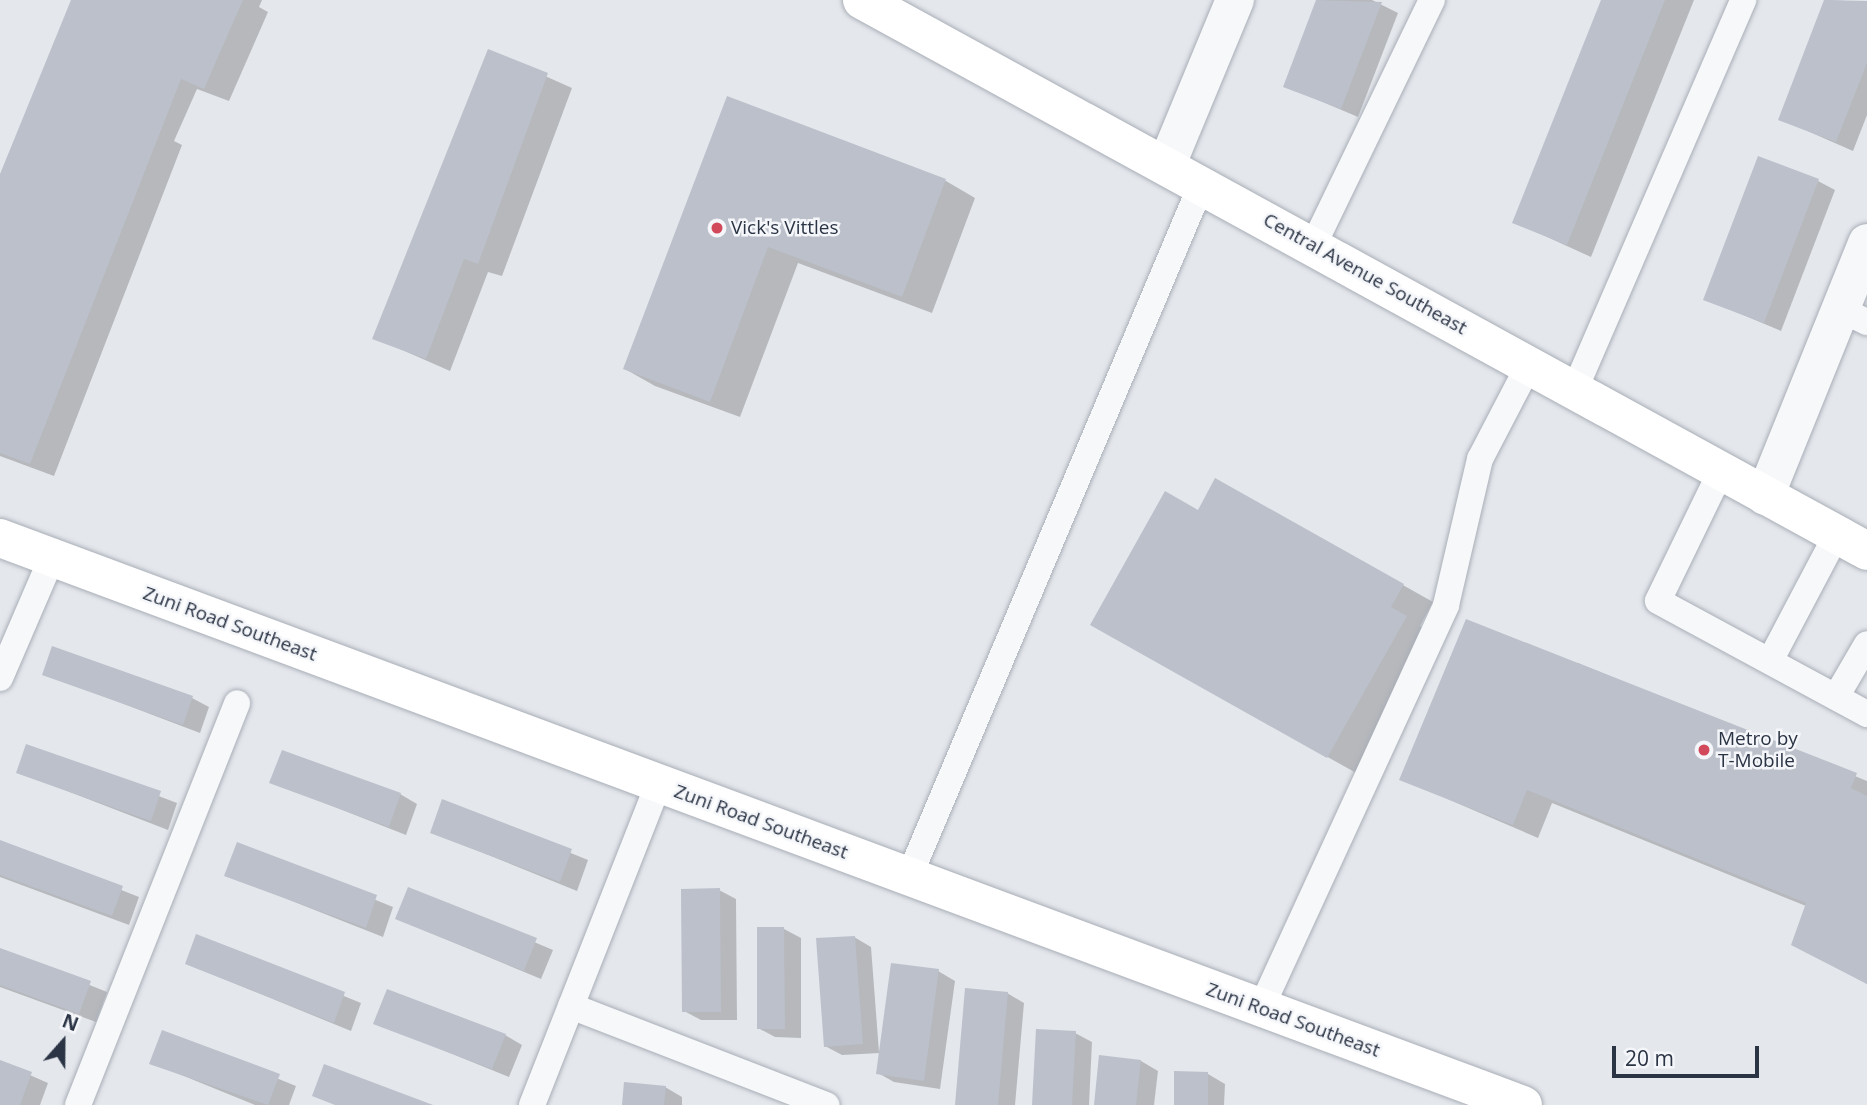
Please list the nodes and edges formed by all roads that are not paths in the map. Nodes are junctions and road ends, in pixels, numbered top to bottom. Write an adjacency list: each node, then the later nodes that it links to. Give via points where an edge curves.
1 (862, 0): 5 (street, Central Avenue Southeast)
2 (1235, 0): 5 (street)
3 (1432, 0): 8 (lane)
4 (1743, 0): 11 (lane)
5 (1167, 164): 6 (street, Central Avenue Southeast)
6 (1202, 183): 8 (street, Central Avenue Southeast); 25 (lane)
7 (1867, 243): 9 (street)
8 (1314, 244): 10 (street, Central Avenue Southeast)
9 (1854, 316): 13 (street)
10 (1530, 365): 11 (street, Central Avenue Southeast); 27 (lane, via 1480,459 1447,605)
11 (1575, 389): 12 (street, Central Avenue Southeast)
12 (1721, 471): 13 (street, Central Avenue Southeast); 19 (lane, via 1658,601)
13 (1765, 495): 15 (street, Central Avenue Southeast)
14 (0, 538): 16 (street, Zuni Road Southeast)
15 (1852, 543): 19 (lane)
16 (52, 558): 17 (lane); 24 (street, Zuni Road Southeast)
17 (11, 620): 20 (lane)
18 (1867, 644): 21 (lane)
19 (1770, 661): 21 (lane)
20 (0, 678)
21 (1836, 697): 23 (lane)
22 (237, 703): 28 (lane)
23 (1867, 714)
24 (659, 783): 25 (street, Zuni Road Southeast); 26 (lane)
25 (909, 877): 27 (street, Zuni Road Southeast)
26 (571, 1006): 29 (lane); 30 (lane)
27 (1261, 1008): 31 (street, Zuni Road Southeast)
28 (78, 1105)
29 (532, 1105)
30 (826, 1105)
31 (1522, 1105)

